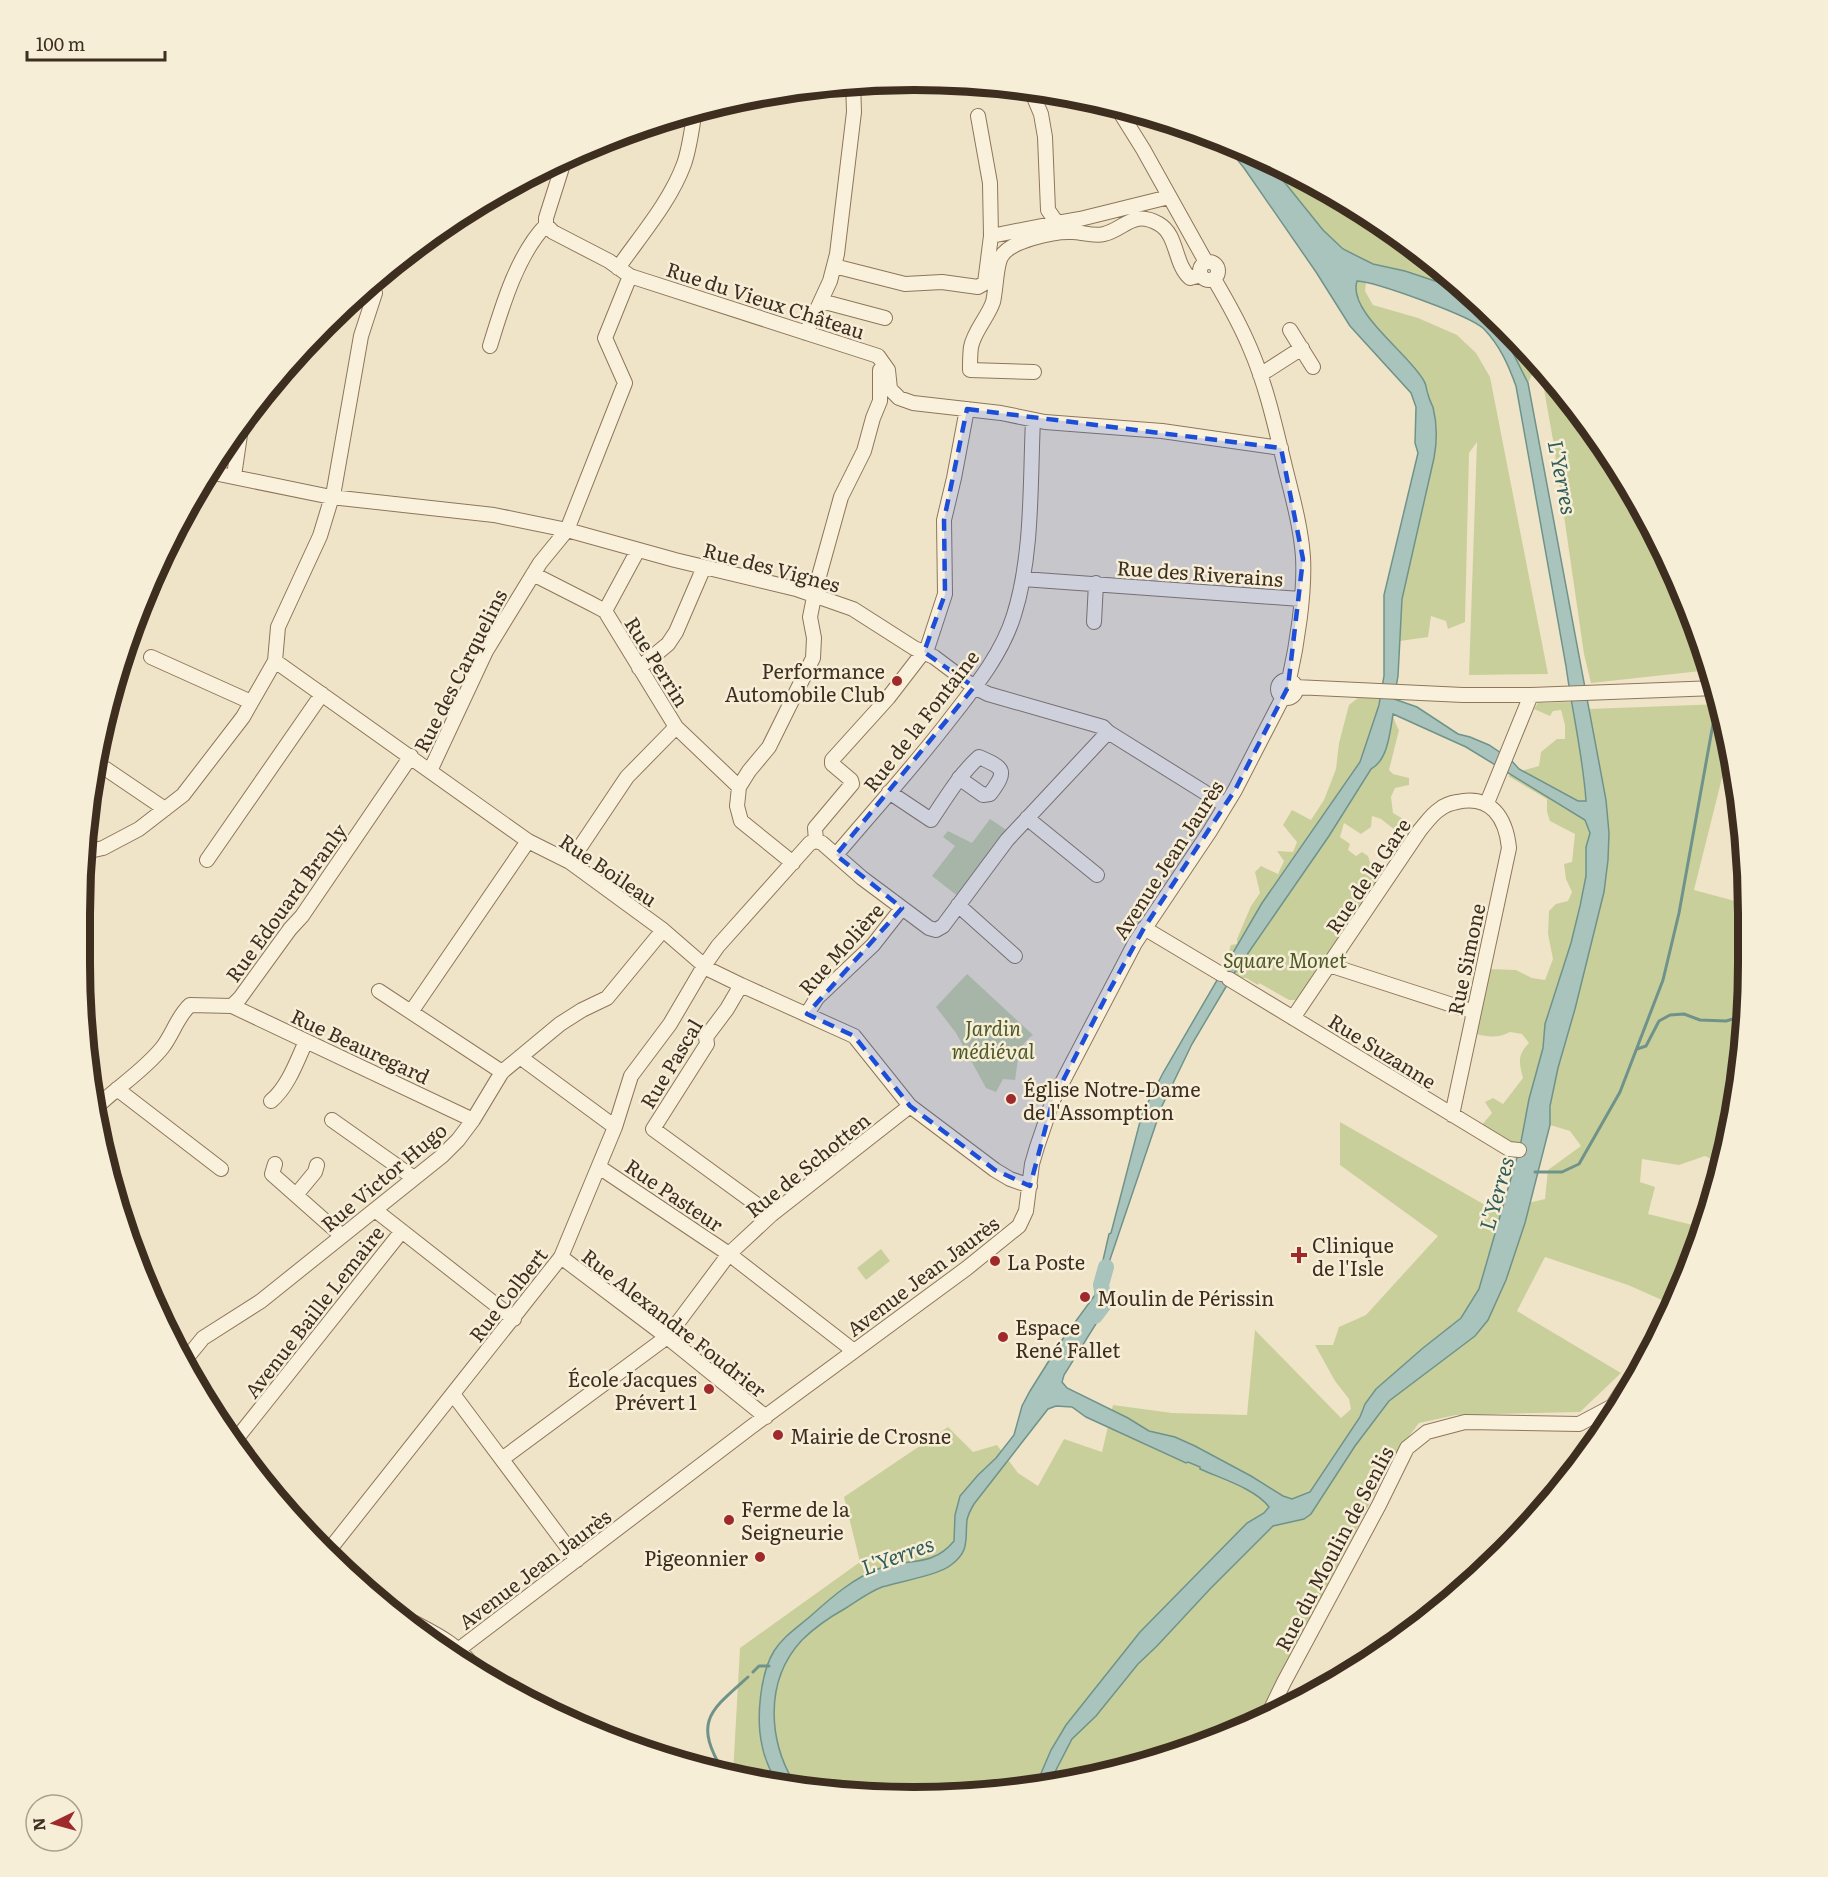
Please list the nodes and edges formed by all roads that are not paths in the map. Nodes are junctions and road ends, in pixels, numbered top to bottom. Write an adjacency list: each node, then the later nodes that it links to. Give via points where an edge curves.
1 (854, 93): 11 (street, via 848,171)
2 (1035, 99): 8 (street, via 1045,137 1048,210)
3 (978, 116): 10 (street, via 990,183)
4 (1123, 117): 7 (street)
5 (693, 120): 12 (street, Rue des Carquelins, via 684,165)
6 (561, 170): 9 (street)
7 (1169, 197): 8 (street); 13 (street)
8 (1057, 223): 10 (street)
9 (546, 225): 12 (street, Rue du Vieux Château); 19 (street, via 514,277)
10 (991, 236): 11 (street, via 987,280 978,287 942,282 905,284)
11 (834, 266): 15 (street)
12 (624, 272): 18 (street, Rue du Vieux Château); 34 (street, Rue des Carquelins, via 605,338 625,383)
13 (1207, 272): 23 (street, via 1190,278 1184,273 1175,244 1162,226 1152,220 1137,219 1101,235 1070,231 1011,246 1000,257 992,303 971,345 970,370); 24 (street, via 1250,348)
14 (374, 291): 32 (street, via 361,336)
15 (821, 301): 16 (street); 18 (street)
16 (885, 318)
17 (1290, 330): 20 (street)
18 (806, 333): 21 (street, Rue du Vieux Château)
19 (490, 346)
20 (1302, 348): 22 (street); 24 (street)
21 (878, 356): 25 (street, Rue du Vieux Château, via 888,370 890,389 899,398); 40 (street, via 880,401 864,451 841,497)
22 (1313, 367)
23 (1034, 372)
24 (1260, 375): 28 (street)
25 (967, 409): 26 (street, Rue du Vieux Château); 44 (street, via 944,520 945,594)
26 (1034, 420): 28 (street, Rue du Vieux Château, via 1173,432); 38 (street, Rue de la Fontaine)
27 (239, 442): 30 (street)
28 (1281, 448): 41 (street, via 1301,536)
29 (218, 473): 30 (street, Rue des Vignes)
30 (234, 476): 31 (street, Rue des Vignes)
31 (299, 490): 32 (street, Rue des Vignes); 33 (street, Rue des Vignes, via 322,510)
32 (331, 497): 33 (street); 34 (street, Rue des Vignes, via 494,515)
33 (324, 520): 46 (street, via 278,627)
34 (567, 531): 35 (street, Rue des Vignes); 37 (street, Rue des Carquelins)
35 (638, 550): 36 (street, Rue des Vignes); 42 (street)
36 (704, 567): 40 (street, Rue des Vignes); 47 (street, via 676,632 668,644)
37 (532, 574): 42 (street, Rue Perrin); 58 (street, Rue des Carquelins, via 486,651)
38 (1023, 579): 39 (street, Rue des Riverains); 49 (street, Rue de la Fontaine, via 1014,616 1000,647)
39 (1096, 583): 41 (street, Rue des Riverains); 43 (street, Rue des Riverains)
40 (814, 596): 44 (street, Rue des Vignes, via 853,609); 60 (street, via 810,617 813,658 770,747)
41 (1300, 599): 48 (street)
42 (604, 611): 47 (street, Rue Perrin)
43 (1094, 622)
44 (924, 652): 49 (street, Rue des Vignes); 67 (street, via 832,760 852,784 815,828)
45 (151, 657): 53 (street)
46 (275, 661): 51 (street, Rue Boileau); 53 (street)
47 (639, 668): 54 (street, Rue Perrin)
48 (1292, 684): 52 (street, via 1463,695); 62 (street, Avenue Jean Jaurès, via 1283,680 1279,684 1283,697)
49 (974, 687): 55 (street, Rue des Vignes, via 1098,724); 61 (street, Rue de la Fontaine)
50 (1706, 688): 52 (street)
51 (322, 694): 56 (street, Rue Boileau); 70 (street)
52 (1531, 695): 64 (street, via 1500,770)
53 (251, 702): 63 (street, via 183,795)
54 (676, 727): 60 (street, Rue Perrin); 71 (street, via 627,777)
55 (1108, 732): 62 (street, Rue des Vignes); 65 (street)
56 (411, 756): 58 (street, Rue Boileau); 83 (street, Rue Edouard Branly, via 302,916)
57 (106, 769): 63 (street)
58 (430, 771): 66 (street, Rue Boileau)
59 (960, 778): 61 (street, via 931,820)
60 (739, 787): 72 (street, via 737,806 741,821)
61 (889, 792): 69 (street, Rue de la Fontaine)
62 (1225, 805): 76 (street, Avenue Jean Jaurès)
63 (165, 808): 68 (street, via 139,829)
64 (1492, 808): 79 (street, Rue de la Gare, via 1470,800 1447,804 1432,816); 85 (street, Rue Simone, via 1508,837 1509,848)
65 (1027, 818): 73 (street); 74 (street)
66 (528, 841): 71 (street, Rue Boileau); 84 (street)
67 (816, 842): 69 (street); 72 (street, Rue Colbert, via 810,843)
68 (93, 850)
69 (836, 855): 75 (street)
70 (207, 860)
71 (570, 862): 77 (street, Rue Boileau)
72 (793, 863): 80 (street, Rue Colbert)
73 (1097, 875)
74 (958, 905): 75 (street, via 936,930); 78 (street)
75 (902, 908): 86 (street, Rue Molière, via 873,945 817,998)
76 (1143, 928): 87 (street, Rue Suzanne); 105 (street, Avenue Jean Jaurès, via 1053,1100 1035,1155)
77 (663, 930): 80 (street, Rue Boileau); 89 (street, Rue Victor Hugo, via 608,998 560,1024)
78 (1015, 956)
79 (1329, 965): 85 (street); 87 (street, Rue de la Gare)
80 (704, 966): 81 (street, Rue Boileau); 98 (street, Rue Colbert, via 670,1024 631,1076)
81 (741, 985): 86 (street, Rue Boileau); 108 (street, Rue Pascal, via 653,1129)
82 (380, 991): 84 (street)
83 (232, 1006): 88 (street, Rue Beauregard); 91 (street, Rue Edouard Branly, via 190,1005 154,1058)
84 (411, 1012): 90 (street)
85 (1474, 1012): 95 (street, Rue Simone)
86 (807, 1014): 94 (street, Rue Boileau, via 854,1036)
87 (1293, 1018): 95 (street, Rue Suzanne)
88 (306, 1041): 92 (street, via 293,1070); 97 (street, Rue Beauregard)
89 (520, 1057): 90 (street, Rue Victor Hugo); 98 (street)
90 (502, 1072): 97 (street, Rue Victor Hugo)
91 (117, 1089): 93 (street, Rue Edouard Branly); 103 (street)
92 (271, 1101)
93 (102, 1102)
94 (910, 1106): 105 (street, Rue Boileau, via 995,1170); 108 (street, Rue de Schotten)
95 (1452, 1115): 99 (street, Rue Suzanne, via 1509,1149)
96 (332, 1120): 104 (street)
97 (474, 1120): 104 (street, Rue Victor Hugo, via 442,1156)
98 (615, 1127): 102 (street, Rue Colbert)
99 (1519, 1150)
100 (275, 1164): 106 (street, via 272,1174)
101 (317, 1166): 106 (street)
102 (599, 1167): 111 (street, Rue Pasteur); 112 (street, Rue Colbert)
103 (221, 1169)
104 (414, 1178): 107 (street, Rue Victor Hugo)
105 (1030, 1186): 115 (street, Avenue Jean Jaurès, via 1023,1219 1012,1233)
106 (296, 1195): 110 (street)
107 (375, 1210): 109 (street); 110 (street, Rue Victor Hugo)
108 (771, 1215): 111 (street, Rue de Schotten)
109 (402, 1231): 113 (street); 120 (street, Avenue Baille Lemaire)
110 (342, 1236): 116 (street, Rue Victor Hugo, via 261,1301 203,1338)
111 (729, 1254): 114 (street, Rue de Schotten); 115 (street, Rue Pasteur)
112 (561, 1257): 113 (street, Rue Colbert); 114 (street, Rue Alexandre Foudrier)
113 (514, 1319): 117 (street, Rue Colbert)
114 (667, 1337): 119 (street, Rue Alexandre Foudrier); 121 (street, Rue de Schotten)
115 (854, 1351): 119 (street, Avenue Jean Jaurès)
116 (189, 1354)
117 (453, 1394): 121 (street); 122 (street, Rue Colbert)
118 (1606, 1410): 127 (street, Rue du Moulin de Senlis, via 1579,1424 1465,1422 1427,1432 1407,1448)
119 (766, 1417): 123 (street, Avenue Jean Jaurès)
120 (239, 1435)
121 (502, 1460): 123 (street)
122 (332, 1547)
123 (577, 1560): 126 (street, Avenue Jean Jaurès)
124 (439, 1636): 125 (street)
125 (452, 1645)
126 (458, 1649)
127 (1273, 1704)

